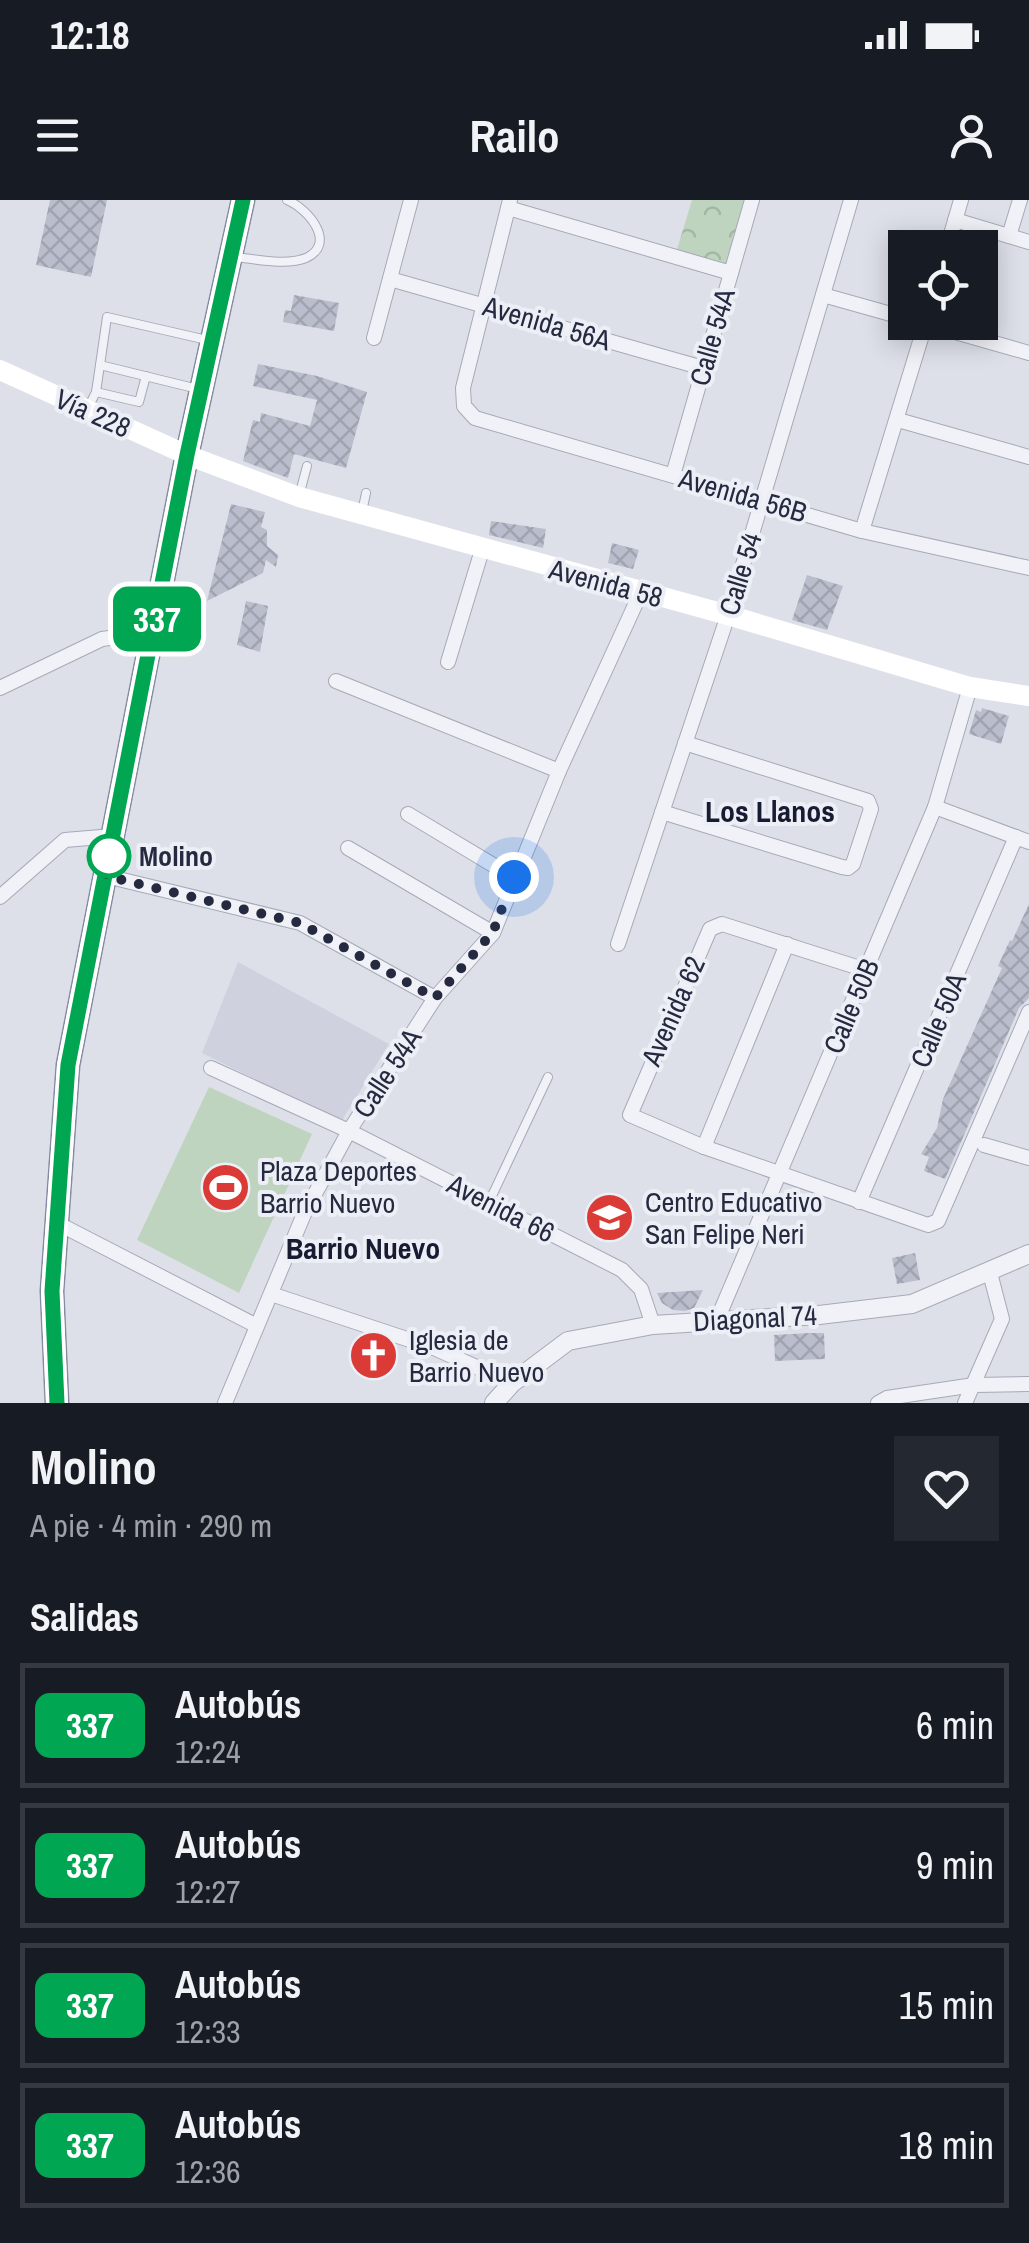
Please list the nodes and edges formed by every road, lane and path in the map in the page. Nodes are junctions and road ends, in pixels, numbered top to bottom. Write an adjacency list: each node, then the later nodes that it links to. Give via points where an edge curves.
1 (243, 200): 13 (highway)
2 (287, 200): 13 (lane, via 308,213 320,232 309,257)
3 (411, 200): 15 (street)
4 (752, 200): 14 (street, Calle 54A)
5 (851, 200): 16 (street, Calle 54)
6 (961, 200): 9 (street)
7 (1020, 200): 11 (street)
8 (509, 204): 14 (street); 17 (street)
9 (955, 220): 10 (street); 11 (street)
10 (952, 230)
11 (1009, 236): 12 (street)
12 (1029, 242)
13 (230, 256): 22 (highway)
14 (731, 272): 25 (street, Calle 54A)
15 (390, 280): 17 (street, Avenida 56A); 19 (street)
16 (823, 295): 18 (street); 37 (street, Calle 54)
17 (484, 305): 25 (street, Avenida 56A); 34 (street, Avenida 56B, via 462,388 464,406 475,418)
18 (888, 313)
19 (374, 338)
20 (919, 340): 30 (street)
21 (984, 340): 23 (street)
22 (211, 342): 24 (lane, via 107,318); 28 (highway)
23 (1029, 353)
24 (100, 365): 27 (lane); 29 (lane)
25 (704, 368): 34 (street, Calle 54A)
26 (0, 370): 29 (main road, Vía 228)
27 (146, 376): 28 (lane); 29 (lane, via 140,402)
28 (201, 390): 31 (highway)
29 (91, 401): 31 (main road, Vía 228)
30 (898, 420): 32 (street); 39 (street)
31 (187, 455): 36 (main road, Avenida 58); 44 (highway)
32 (1029, 457)
33 (307, 466): 36 (lane)
34 (673, 474): 37 (street, Avenida 56B)
35 (366, 493): 38 (lane)
36 (299, 497): 38 (main road, Avenida 58)
37 (762, 500): 39 (street, Avenida 56B); 43 (street, Calle 54)
38 (361, 516): 40 (main road, Avenida 58)
39 (862, 531): 41 (street, Avenida 56B)
40 (482, 550): 42 (main road, Avenida 58); 45 (street)
41 (1029, 568)
42 (640, 592): 43 (main road, Avenida 58); 51 (street, Calle 54A)
43 (728, 615): 47 (main road, Avenida 58); 50 (street, Calle 54)
44 (154, 632): 48 (street, via 102,639); 55 (highway)
45 (448, 662)
46 (336, 682): 51 (street)
47 (970, 687): 49 (main road, Avenida 58); 52 (street, Calle 50B)
48 (0, 688)
49 (1029, 696)
50 (685, 743): 53 (street, Calle 54); 53 (street, via 868,801 853,864 848,868)
51 (559, 770): 59 (street, Calle 54A)
52 (936, 806): 56 (street); 64 (street, Calle 50B)
53 (662, 812): 62 (street, Calle 54)
54 (408, 814): 59 (street)
55 (112, 836): 58 (highway); 60 (street, via 65,840)
56 (1022, 840): 75 (street, Calle 50A)
57 (348, 848): 61 (street)
58 (106, 876): 65 (street, via 300,923); 76 (highway, via 68,1065)
59 (514, 877): 61 (street, Calle 54A)
60 (0, 898)
61 (493, 932): 65 (street, Calle 54A)
62 (618, 944)
63 (788, 944): 64 (street, Avenida 62); 71 (street); 71 (street, Avenida 62, via 722,924 710,929 630,1110 634,1119)
64 (866, 970): 73 (street, Calle 50B)
65 (435, 998): 69 (street, Calle 54A)
66 (1028, 1020): 75 (street, via 938,1221 918,1224)
67 (212, 1068): 69 (street, Avenida 66)
68 (548, 1076): 74 (lane)
69 (349, 1131): 74 (street, Avenida 66); 79 (street, Calle 54A)
70 (984, 1145): 72 (street)
71 (704, 1147): 73 (street)
72 (1029, 1158)
73 (780, 1173): 75 (street); 80 (street, Calle 50B)
74 (488, 1202): 81 (street, Avenida 66, via 622,1270 640,1289)
75 (859, 1202)
76 (57, 1223): 82 (street); 86 (highway, via 52,1291)
77 (1029, 1254): 78 (street, Diagonal 74)
78 (990, 1273): 80 (street, Diagonal 74, via 912,1304); 85 (street, via 1002,1319)
79 (271, 1294): 82 (street, Calle 54A); 83 (street, via 434,1348)
80 (718, 1320): 81 (street, Diagonal 74)
81 (654, 1325): 83 (street, Diagonal 74, via 568,1341)
82 (255, 1326): 87 (street, Calle 54A)
83 (512, 1383): 88 (street, Diagonal 74)
84 (1029, 1384): 85 (street)
85 (974, 1385): 89 (street); 90 (street)
86 (58, 1403)
87 (225, 1403)
88 (494, 1403)
89 (878, 1403)
90 (965, 1403)

